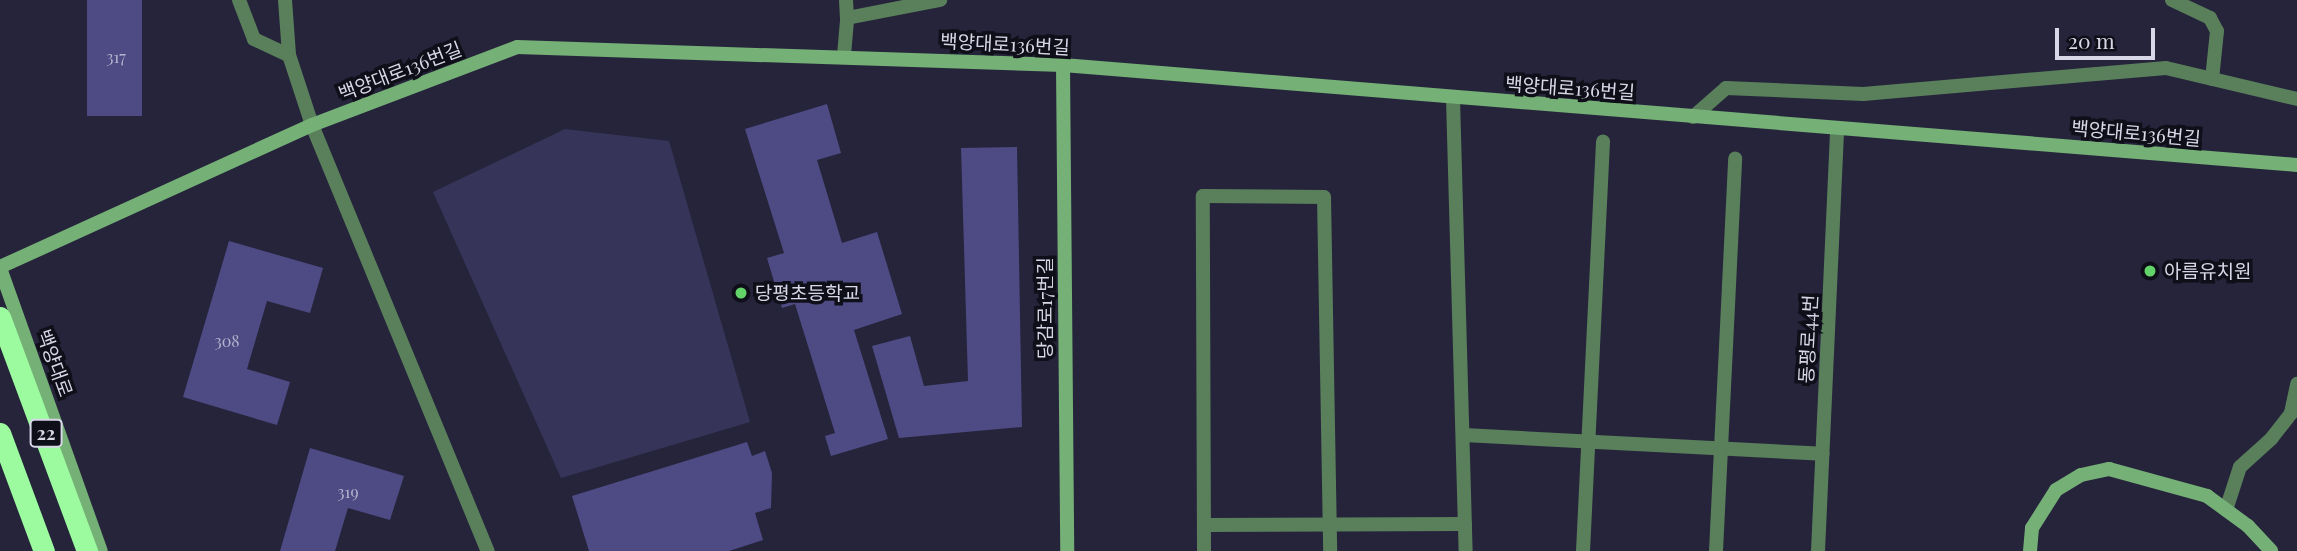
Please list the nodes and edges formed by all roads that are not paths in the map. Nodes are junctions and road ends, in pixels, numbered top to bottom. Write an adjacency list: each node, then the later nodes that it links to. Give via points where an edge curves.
1 (239, 0): 7 (street, via 254,39)
2 (285, 0): 7 (street)
3 (846, 0): 6 (street)
4 (940, 0): 6 (street, 백양대로136번길)
5 (2172, 0): 10 (street, via 2210,19 2217,31)
6 (847, 18): 8 (street)
7 (289, 55): 14 (street)
8 (844, 55): 9 (street, 백양대로136번길); 14 (street, 백양대로136번길, via 517,47)
9 (1063, 65): 11 (street, 백양대로136번길); 35 (street, 당감로17번길)
10 (2212, 79): 12 (street); 13 (street, via 2166,68 1863,94 1726,88)
11 (1453, 99): 13 (street, 백양대로136번길); 23 (street)
12 (2297, 99)
13 (1693, 117): 15 (street, 백양대로136번길)
14 (312, 125): 19 (street, 백양대로136번길); 34 (street)
15 (1837, 128): 18 (street, 백양대로136번길); 26 (street, 동평로44번)
16 (1603, 141): 24 (street)
17 (1735, 158): 25 (street)
18 (2296, 166)
19 (0, 267): 33 (street, 백양대로)
20 (0, 317): 32 (highway, 22)
21 (2297, 384): 27 (street, via 2291,414 2240,467)
22 (0, 433): 31 (highway, 22)
23 (1464, 435): 24 (street); 29 (street)
24 (1589, 442): 25 (street); 39 (street)
25 (1721, 449): 26 (street); 40 (street)
26 (1822, 454): 41 (street, 동평로44번)
27 (2226, 510): 42 (street, via 2207,496 2125,470 2090,473 2056,490 2032,528); 43 (street)
28 (1329, 523): 29 (street); 30 (street); 30 (street, via 1324,197 1203,196); 37 (street)
29 (1465, 524): 38 (street)
30 (1203, 525): 36 (street)
31 (44, 551)
32 (87, 551)
33 (101, 551)
34 (488, 551)
35 (1067, 551)
36 (1204, 551)
37 (1330, 551)
38 (1466, 551)
39 (1583, 551)
40 (1716, 551)
41 (1818, 551)
42 (2030, 551)
43 (2271, 551)

